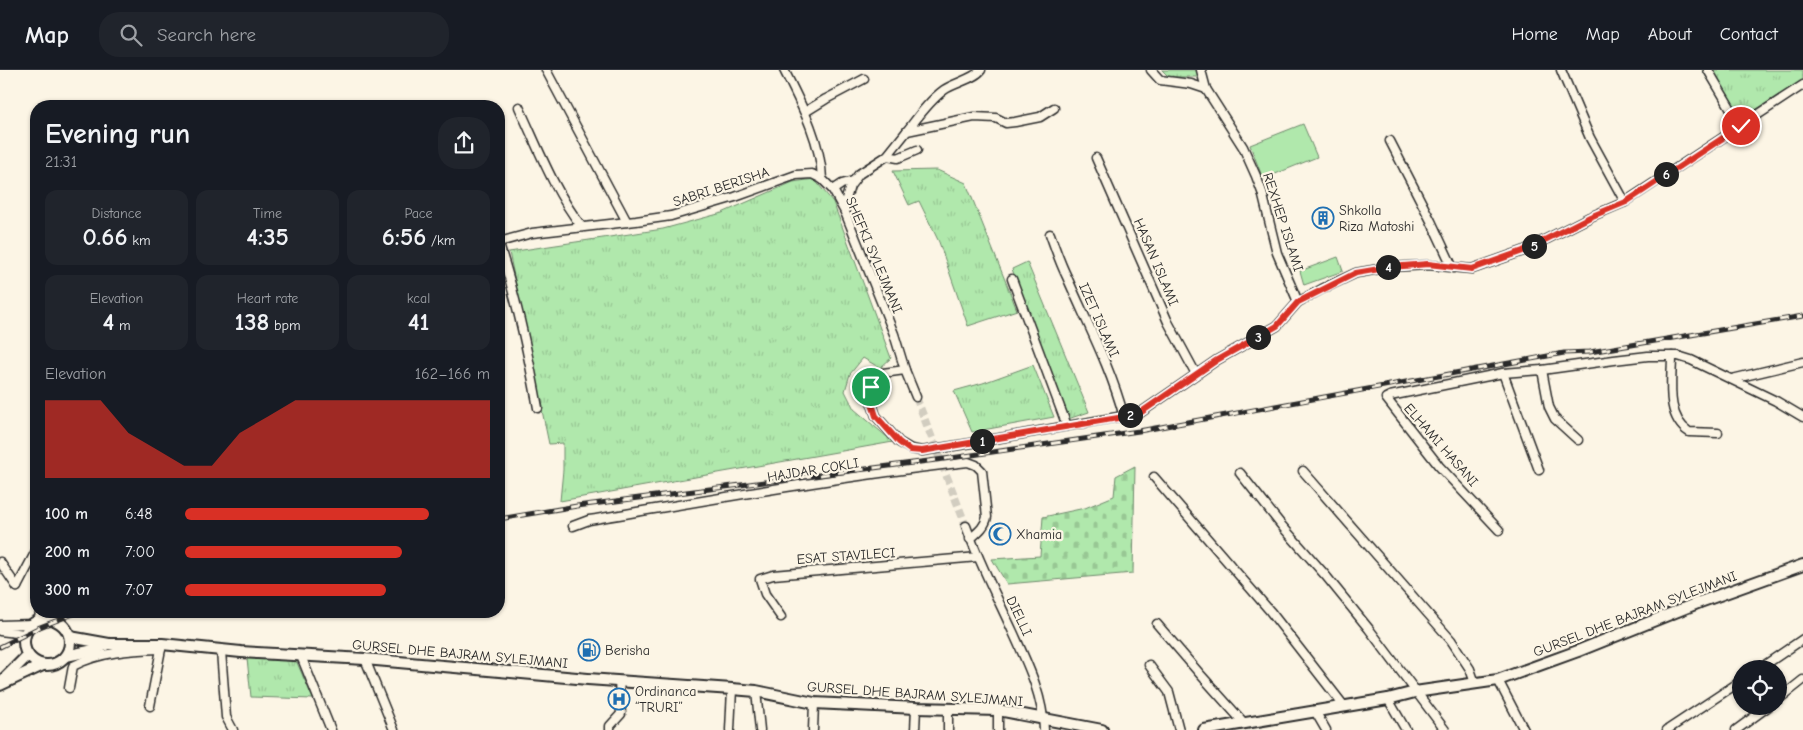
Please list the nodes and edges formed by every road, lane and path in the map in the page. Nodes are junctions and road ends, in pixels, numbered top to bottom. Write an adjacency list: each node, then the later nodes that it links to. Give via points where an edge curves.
1 (546, 70): 25 (street)
2 (784, 70): 13 (street)
3 (980, 70): 15 (street, via 943,91)
4 (1151, 70): 10 (street, via 1160,80)
5 (1201, 70): 10 (street, REXHEP ISLAMI)
6 (1561, 70): 23 (street, via 1590,138)
7 (1708, 70): 14 (street)
8 (864, 79): 13 (street)
9 (1803, 85): 14 (street)
10 (1206, 89): 32 (street, REXHEP ISLAMI, via 1243,148 1256,176 1277,253)
11 (519, 107): 26 (street, via 552,178)
12 (1054, 108): 15 (street, via 1040,117 1015,122 974,117)
13 (805, 112): 20 (street, via 820,156)
14 (1741, 126): 23 (street)
15 (907, 131): 18 (street)
16 (1390, 141): 30 (street)
17 (917, 150): 18 (street, via 898,158)
18 (887, 156): 21 (street)
19 (1096, 158): 38 (street, HASAN ISLAMI, via 1168,322)
20 (822, 179): 22 (street, SHEFKI SYLEJMANI); 25 (street, SABRI BERISHA, via 812,174 796,175 671,216)
21 (853, 181): 22 (street); 24 (street)
22 (833, 190): 24 (street, SHEFKI SYLEJMANI)
23 (1626, 202): 30 (street, via 1523,251 1472,269)
24 (845, 212): 35 (street, SHEFKI SYLEJMANI)
25 (627, 222): 26 (street, SABRI BERISHA)
26 (582, 226): 28 (street, SABRI BERISHA, via 532,233)
27 (1050, 234): 42 (street, IZET ISLAMI)
28 (505, 241)
29 (505, 262): 41 (street, SABRI BERISHA, via 526,342)
30 (1453, 268): 32 (street, via 1428,264 1356,273)
31 (1012, 279): 44 (street)
32 (1298, 302): 38 (street, via 1277,326)
33 (1672, 356): 36 (street, ELHAMI HASANI); 39 (street, ELHAMI HASANI, via 1691,360); 45 (street, via 1673,410 1678,423 1688,432)
34 (1803, 362): 39 (street)
35 (905, 370): 40 (street, SHEFKI SYLEJMANI); 44 (street, via 883,373 874,379 870,398 876,416 910,450 922,451)
36 (1542, 370): 37 (street, ELHAMI HASANI); 46 (street, via 1554,420)
37 (1503, 373): 47 (street); 53 (street, ELHAMI HASANI, via 1386,398 1439,466)
38 (1196, 374): 42 (street, via 1140,413)
39 (1732, 379): 43 (street, ELHAMI HASANI)
40 (916, 397)
41 (538, 408)
42 (1124, 417): 44 (street)
43 (1803, 417)
44 (1067, 426)
45 (1718, 433)
46 (1578, 440)
47 (1539, 470)
48 (1303, 471): 81 (street, via 1450,640 1470,669)
49 (1240, 473): 87 (street, via 1395,662)
50 (1154, 477): 92 (street, via 1270,611)
51 (573, 526): 54 (street, HAJDAR COKLI, via 589,520 782,488 968,462 982,471 986,509 986,523)
52 (966, 526): 54 (street, DIELLI)
53 (1499, 530)
54 (970, 539): 55 (street, DIELLI)
55 (978, 557): 59 (street, ESAT STAVILECI, via 773,575 760,579 765,594); 98 (street, DIELLI, via 1025,658)
56 (0, 562): 57 (street, via 17,587)
57 (30, 562)
58 (1803, 565): 78 (street, GURSEL DHE BAJRAM SYLEJMANI)
59 (781, 617)
60 (37, 618): 63 (street); 65 (street)
61 (55, 618): 66 (street)
62 (1157, 624): 99 (street)
63 (0, 625)
64 (0, 630): 65 (street)
65 (25, 634): 71 (street, via 24,648)
66 (70, 638): 68 (street, GURSEL DHE BAJRAM SYLEJMANI); 72 (street)
67 (1803, 639): 75 (street)
68 (110, 644): 69 (street, GURSEL DHE BAJRAM SYLEJMANI); 72 (street, GURSEL DHE BAJRAM SYLEJMANI)
69 (162, 646): 70 (street, GURSEL DHE BAJRAM SYLEJMANI); 84 (street, via 113,652 82,661 72,666); 91 (street)
70 (220, 650): 73 (street, GURSEL DHE BAJRAM SYLEJMANI); 100 (street, via 226,717)
71 (28, 655): 76 (street); 82 (street)
72 (66, 656): 76 (street, via 56,664)
73 (301, 656): 74 (street, GURSEL DHE BAJRAM SYLEJMANI); 101 (street)
74 (365, 659): 80 (street, GURSEL DHE BAJRAM SYLEJMANI); 102 (street)
75 (1772, 660)
76 (43, 665): 82 (street)
77 (1149, 665): 112 (street, via 1169,692)
78 (1498, 680): 81 (street, GURSEL DHE BAJRAM SYLEJMANI); 117 (street)
79 (1803, 680): 88 (street)
80 (619, 681): 85 (street, GURSEL DHE BAJRAM SYLEJMANI); 103 (street, via 621,714)
81 (1475, 683): 87 (street, GURSEL DHE BAJRAM SYLEJMANI)
82 (0, 684)
83 (1732, 687): 118 (street)
84 (69, 688)
85 (732, 689): 86 (street, GURSEL DHE BAJRAM SYLEJMANI); 104 (street)
86 (756, 691): 90 (street, GURSEL DHE BAJRAM SYLEJMANI); 105 (street)
87 (1415, 692): 89 (street, GURSEL DHE BAJRAM SYLEJMANI); 116 (street)
88 (1787, 693)
89 (1388, 699): 92 (street, GURSEL DHE BAJRAM SYLEJMANI); 115 (street)
90 (814, 703): 93 (street, GURSEL DHE BAJRAM SYLEJMANI); 106 (street)
91 (150, 706)
92 (1344, 706): 96 (street, GURSEL DHE BAJRAM SYLEJMANI)
93 (916, 708): 94 (street, GURSEL DHE BAJRAM SYLEJMANI); 107 (street)
94 (948, 708): 95 (street, GURSEL DHE BAJRAM SYLEJMANI); 108 (street)
95 (998, 710): 98 (street, GURSEL DHE BAJRAM SYLEJMANI); 109 (street)
96 (1315, 711): 99 (street, GURSEL DHE BAJRAM SYLEJMANI); 114 (street)
97 (1757, 715): 119 (street)
98 (1044, 719): 110 (street, DIELLI); 111 (street, GURSEL DHE BAJRAM SYLEJMANI)
99 (1244, 723): 113 (street, GURSEL DHE BAJRAM SYLEJMANI)
100 (233, 730)
101 (331, 730)
102 (394, 730)
103 (610, 730)
104 (730, 730)
105 (760, 730)
106 (813, 730)
107 (915, 730)
108 (948, 730)
109 (998, 730)
110 (1044, 730)
111 (1102, 730)
112 (1179, 730)
113 (1204, 730)
114 (1326, 730)
115 (1406, 730)
116 (1445, 730)
117 (1524, 730)
118 (1667, 730)
119 (1736, 730)

